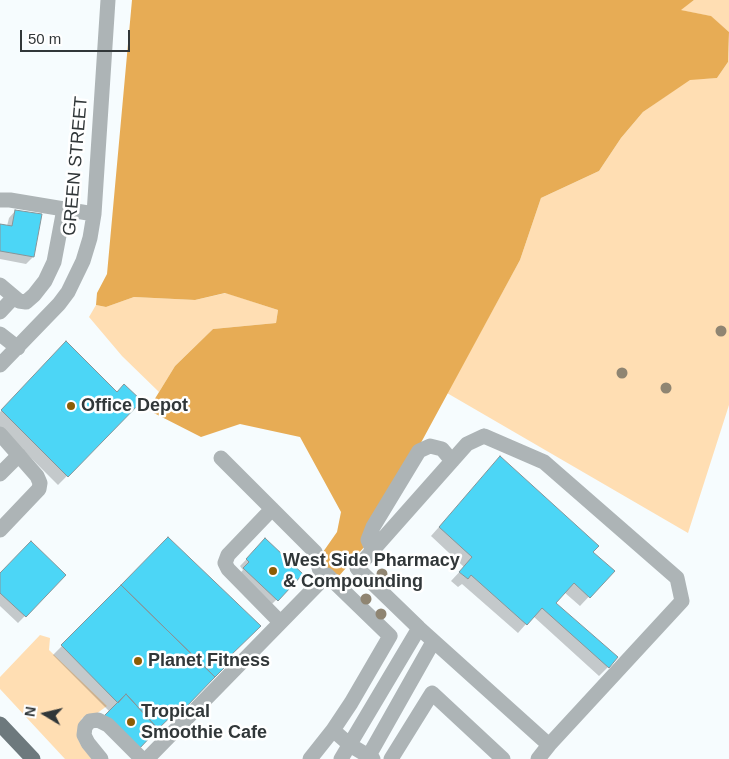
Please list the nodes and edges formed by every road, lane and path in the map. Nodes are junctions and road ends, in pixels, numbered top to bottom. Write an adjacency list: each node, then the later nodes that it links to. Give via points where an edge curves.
1 (108, 0): 4 (street, GREEN STREET)
2 (0, 200): 3 (street)
3 (64, 209): 4 (street); 6 (street, via 54,262 45,281 26,302)
4 (94, 214): 9 (street, GREEN STREET, via 84,261 68,292)
5 (0, 285): 6 (street)
6 (14, 298): 7 (street)
7 (0, 312)
8 (0, 334): 9 (street)
9 (18, 348): 10 (street, GREEN STREET)
10 (0, 365)
11 (0, 434): 12 (street)
12 (19, 455): 15 (street); 17 (street, via 37,476 39,489)
13 (221, 458): 16 (street)
14 (452, 461): 18 (street); 18 (street, via 442,449 430,446 419,451 373,527 368,540); 28 (street, via 467,444 484,436 544,462 677,578 682,601)
15 (0, 474)
16 (272, 509): 20 (street, via 315,552); 22 (street, via 228,555 226,563 228,569)
17 (0, 530)
18 (373, 550): 19 (street)
19 (357, 568): 21 (street); 23 (street)
20 (325, 577): 21 (street); 22 (street)
21 (340, 588): 26 (street, via 390,636)
22 (280, 622): 33 (street)
23 (419, 628): 24 (street); 27 (street)
24 (434, 642): 28 (street); 30 (street)
25 (0, 724): 29 (main road)
26 (333, 730): 27 (street); 34 (street)
27 (350, 745): 30 (street); 35 (street)
28 (549, 746): 38 (street)
29 (24, 756)
30 (369, 758)
31 (101, 759): 32 (street, via 84,735 90,721 98,720 108,725)
32 (142, 759)
33 (147, 759)
34 (310, 759)
35 (341, 759)
36 (391, 759): 37 (street, via 432,693)
37 (503, 759)
38 (538, 759)

